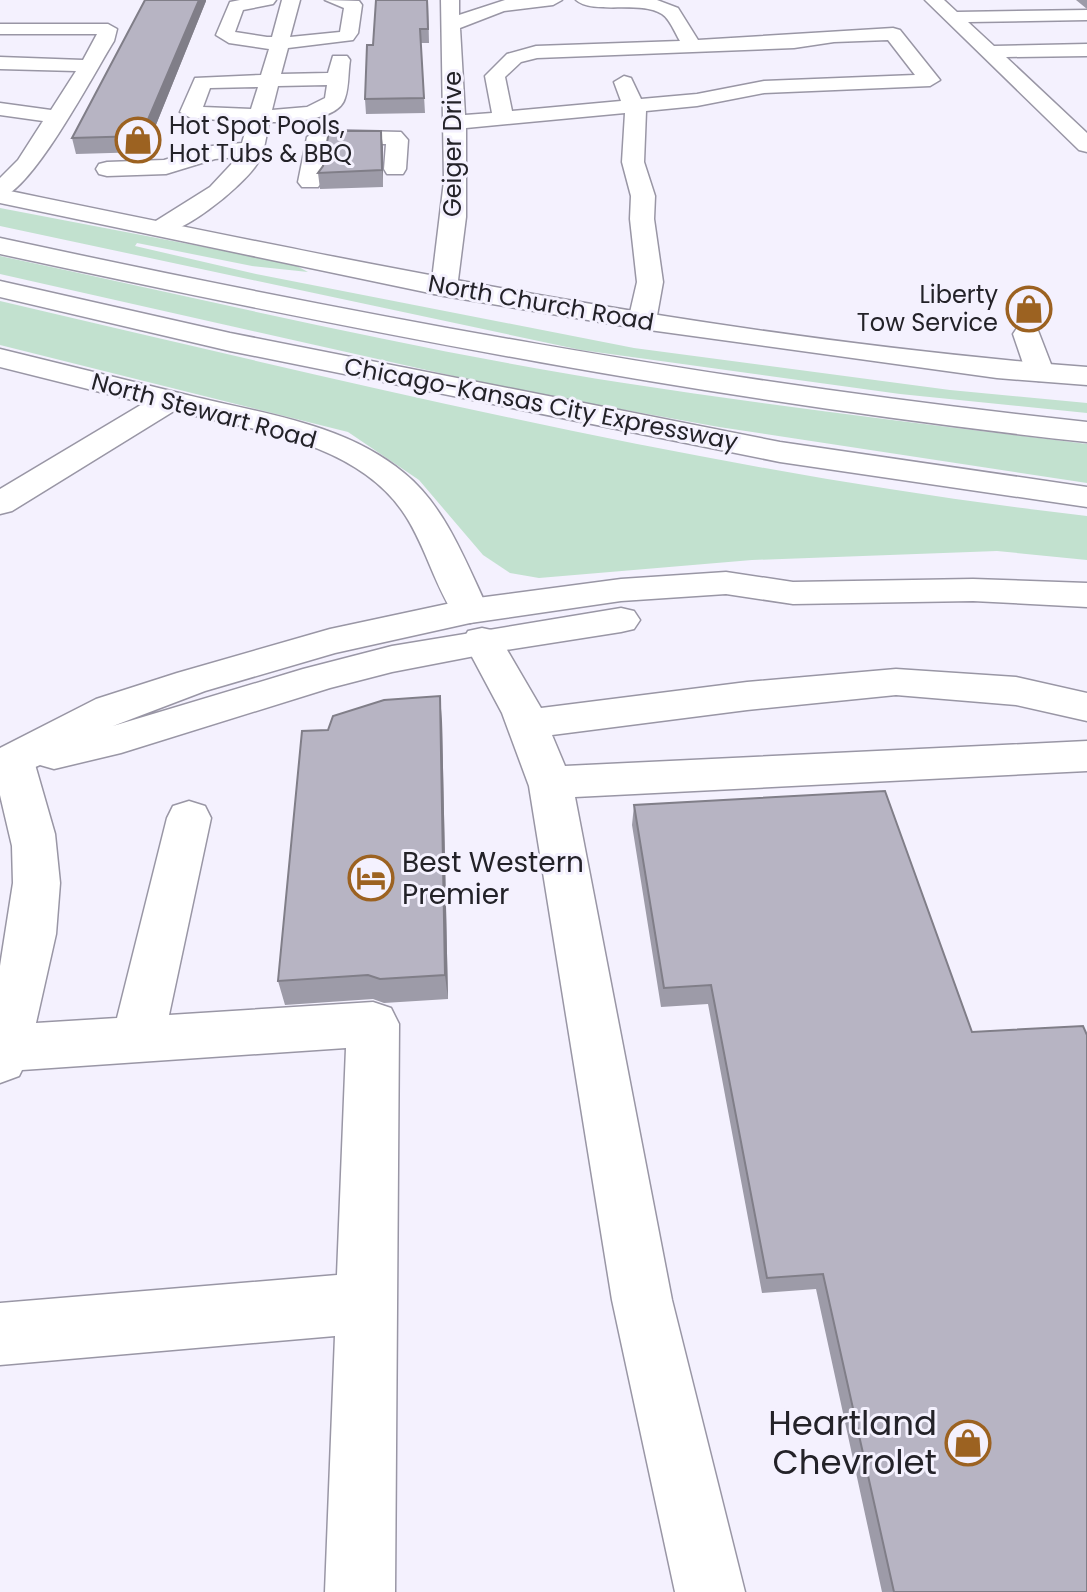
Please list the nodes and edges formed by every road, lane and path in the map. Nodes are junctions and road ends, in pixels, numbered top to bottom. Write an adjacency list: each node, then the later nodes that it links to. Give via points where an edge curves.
1 (267, 0): 13 (main road, via 236,6 225,35)
2 (291, 0): 13 (main road)
3 (334, 0): 13 (main road, via 353,5 349,33)
4 (450, 0): 11 (main road, Geiger Drive)
5 (553, 0): 11 (main road, via 487,8)
6 (585, 0): 14 (main road, via 646,2 672,12)
7 (934, 0): 9 (main road)
8 (1087, 15): 9 (main road)
9 (953, 17): 17 (main road)
10 (601, 24): 15 (main road)
11 (451, 26): 28 (main road, Geiger Drive)
12 (0, 29): 19 (main road, via 108,29)
13 (281, 42): 20 (main road)
14 (692, 46): 15 (main road); 27 (main road, via 893,34 930,80 764,87)
15 (611, 49): 26 (main road, via 514,58 495,76); 27 (main road)
16 (1087, 50): 17 (main road)
17 (990, 52): 21 (main road)
18 (0, 63): 19 (main road)
19 (89, 66): 25 (main road)
20 (271, 80): 24 (main road); 24 (main road, via 202,82 191,112); 24 (main road, via 339,70 335,100 325,110)
21 (1045, 105): 22 (main road); 30 (main road)
22 (1073, 105)
23 (0, 109): 25 (main road)
24 (262, 116): 29 (main road)
25 (57, 117): 34 (main road, via 21,156)
26 (503, 118): 27 (main road); 28 (main road)
27 (635, 118): 39 (main road, via 633,162 643,196 650,282)
28 (453, 123): 37 (main road, Geiger Drive, via 452,249)
29 (260, 142): 31 (main road, via 166,167); 35 (main road, via 227,184)
30 (1087, 145)
31 (107, 169)
32 (395, 169): 33 (main road, via 393,137 310,138)
33 (310, 182)
34 (0, 193): 35 (main road, North Church Road)
35 (160, 229): 37 (main road, North Church Road)
36 (0, 246): 45 (main road, Chicago-Kansas City Expressway, via 541,357 787,397)
37 (444, 288): 39 (main road, North Church Road)
38 (0, 289): 46 (main road, Chicago-Kansas City Expressway, via 245,345 780,452)
39 (642, 321): 42 (main road, North Church Road)
40 (1027, 334): 42 (main road)
41 (0, 358): 44 (main road, North Stewart Road)
42 (1039, 372): 43 (main road, North Church Road)
43 (1087, 376)
44 (170, 400): 47 (main road); 49 (main road, North Stewart Road, via 298,432 342,450 390,480 413,502)
45 (1087, 432)
46 (1087, 497)
47 (0, 504)
48 (1087, 595): 49 (main road, via 973,590 793,593 737,605)
49 (476, 625): 51 (main road, North Stewart Road); 53 (main road, via 112,743)
50 (1087, 707): 51 (main road, via 1016,691 896,682)
51 (527, 724): 54 (main road, North Stewart Road)
52 (1087, 756): 54 (main road)
53 (6, 764): 57 (main road, via 36,858 32,921)
54 (550, 783): 61 (main road, North Stewart Road, via 642,1300)
55 (189, 818): 56 (main road)
56 (138, 1040): 57 (main road); 58 (main road, via 373,1024)
57 (2, 1054)
58 (368, 1303): 59 (main road); 60 (main road)
59 (0, 1334)
60 (360, 1592)
61 (710, 1592)

